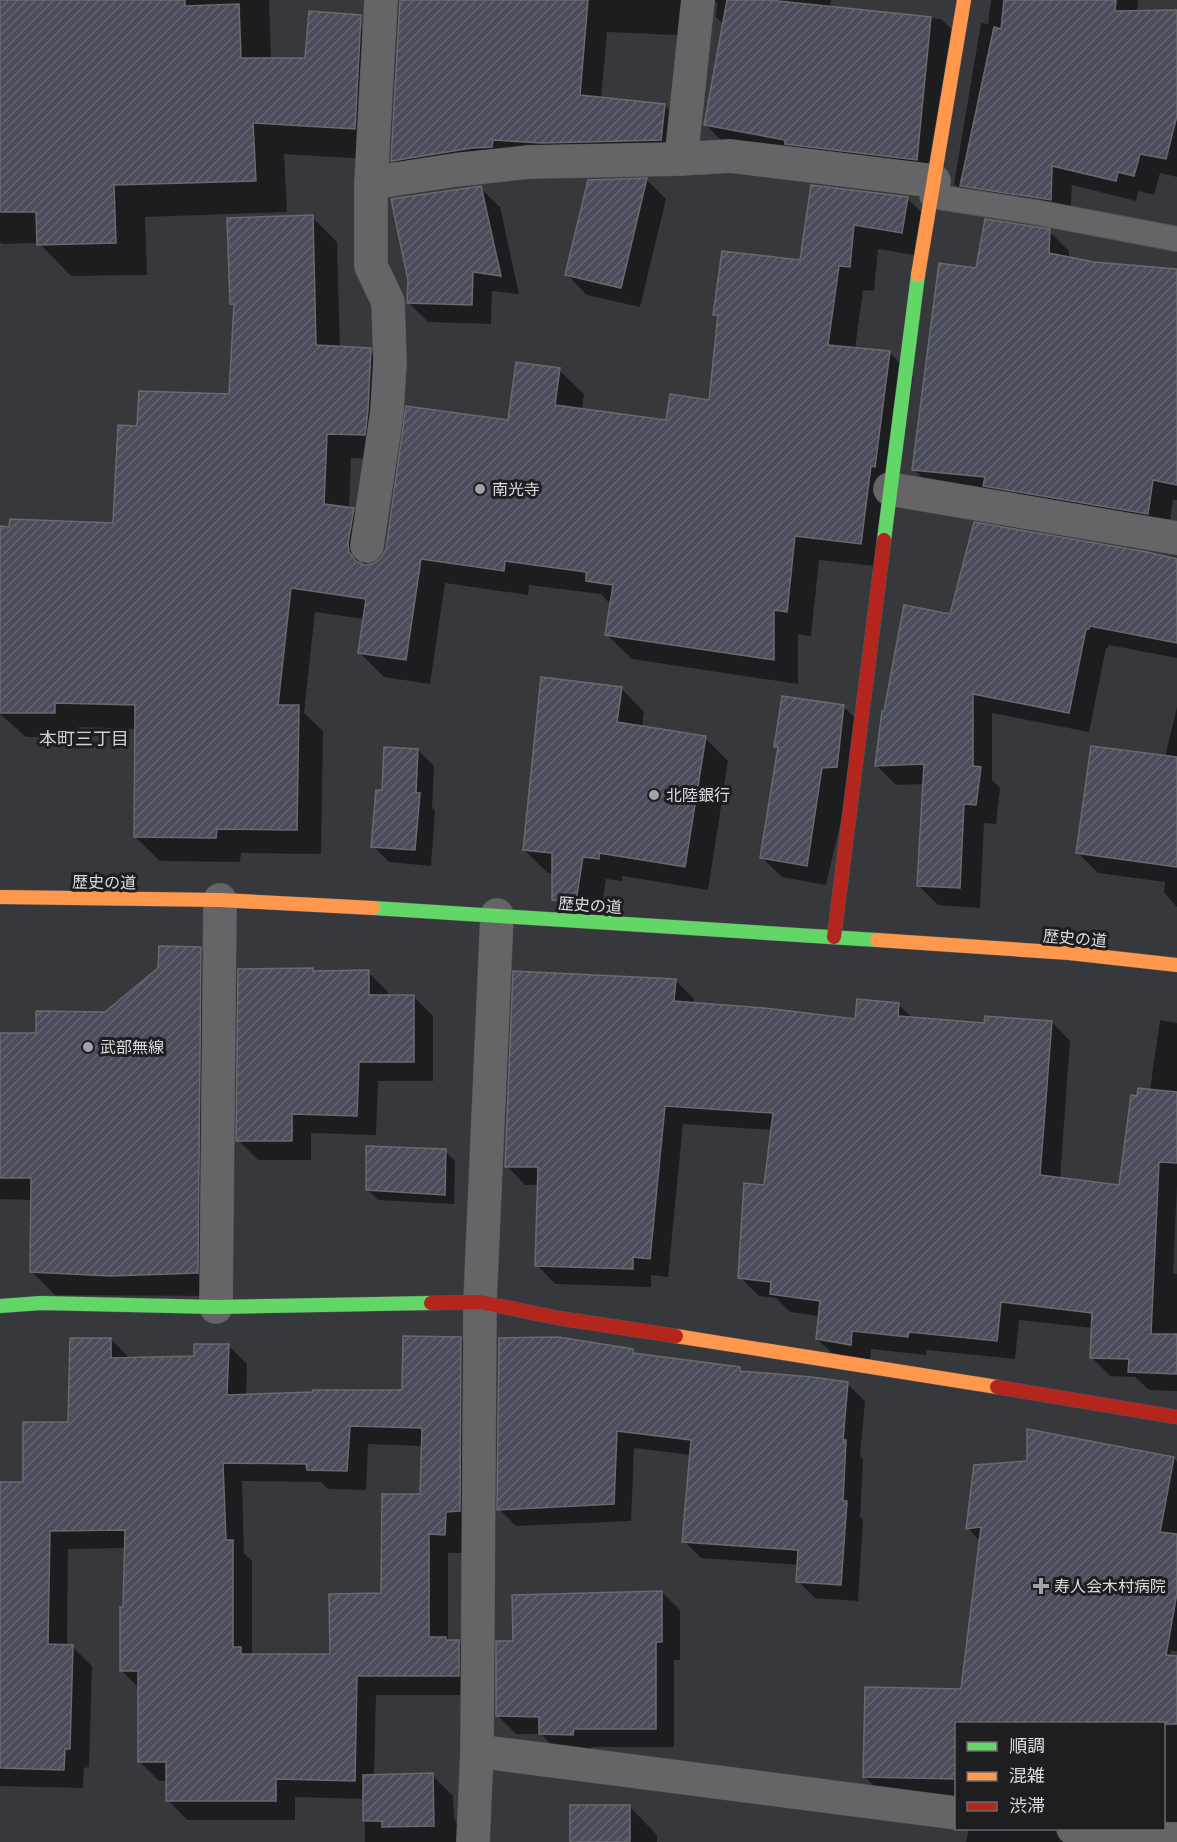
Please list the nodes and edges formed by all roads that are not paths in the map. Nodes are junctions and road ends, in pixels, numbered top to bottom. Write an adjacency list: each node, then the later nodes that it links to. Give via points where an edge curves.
1 (381, 0): 5 (street)
2 (698, 0): 4 (street)
3 (964, 0): 6 (street)
4 (681, 159): 5 (street, via 529,162); 6 (street, via 730,156)
5 (371, 183): 10 (street, via 371,266 388,302 390,362 387,412)
6 (933, 189): 7 (lane); 8 (street)
7 (1177, 239)
8 (890, 489): 9 (street); 14 (street)
9 (1177, 538)
10 (367, 546)
11 (0, 897): 12 (street, 歴史の道)
12 (220, 900): 13 (street, 歴史の道); 18 (street)
13 (496, 915): 14 (street, 歴史の道); 16 (street)
14 (834, 937): 15 (street, 歴史の道, via 1069,953)
15 (1177, 965)
16 (480, 1302): 18 (street); 19 (street, via 558,1318); 20 (street)
17 (0, 1306): 18 (street, via 41,1303)
18 (216, 1307)
19 (1177, 1417)
20 (477, 1750): 21 (street); 24 (street)
21 (955, 1813)
22 (1087, 1830): 23 (street)
23 (1177, 1839)
24 (473, 1842)

